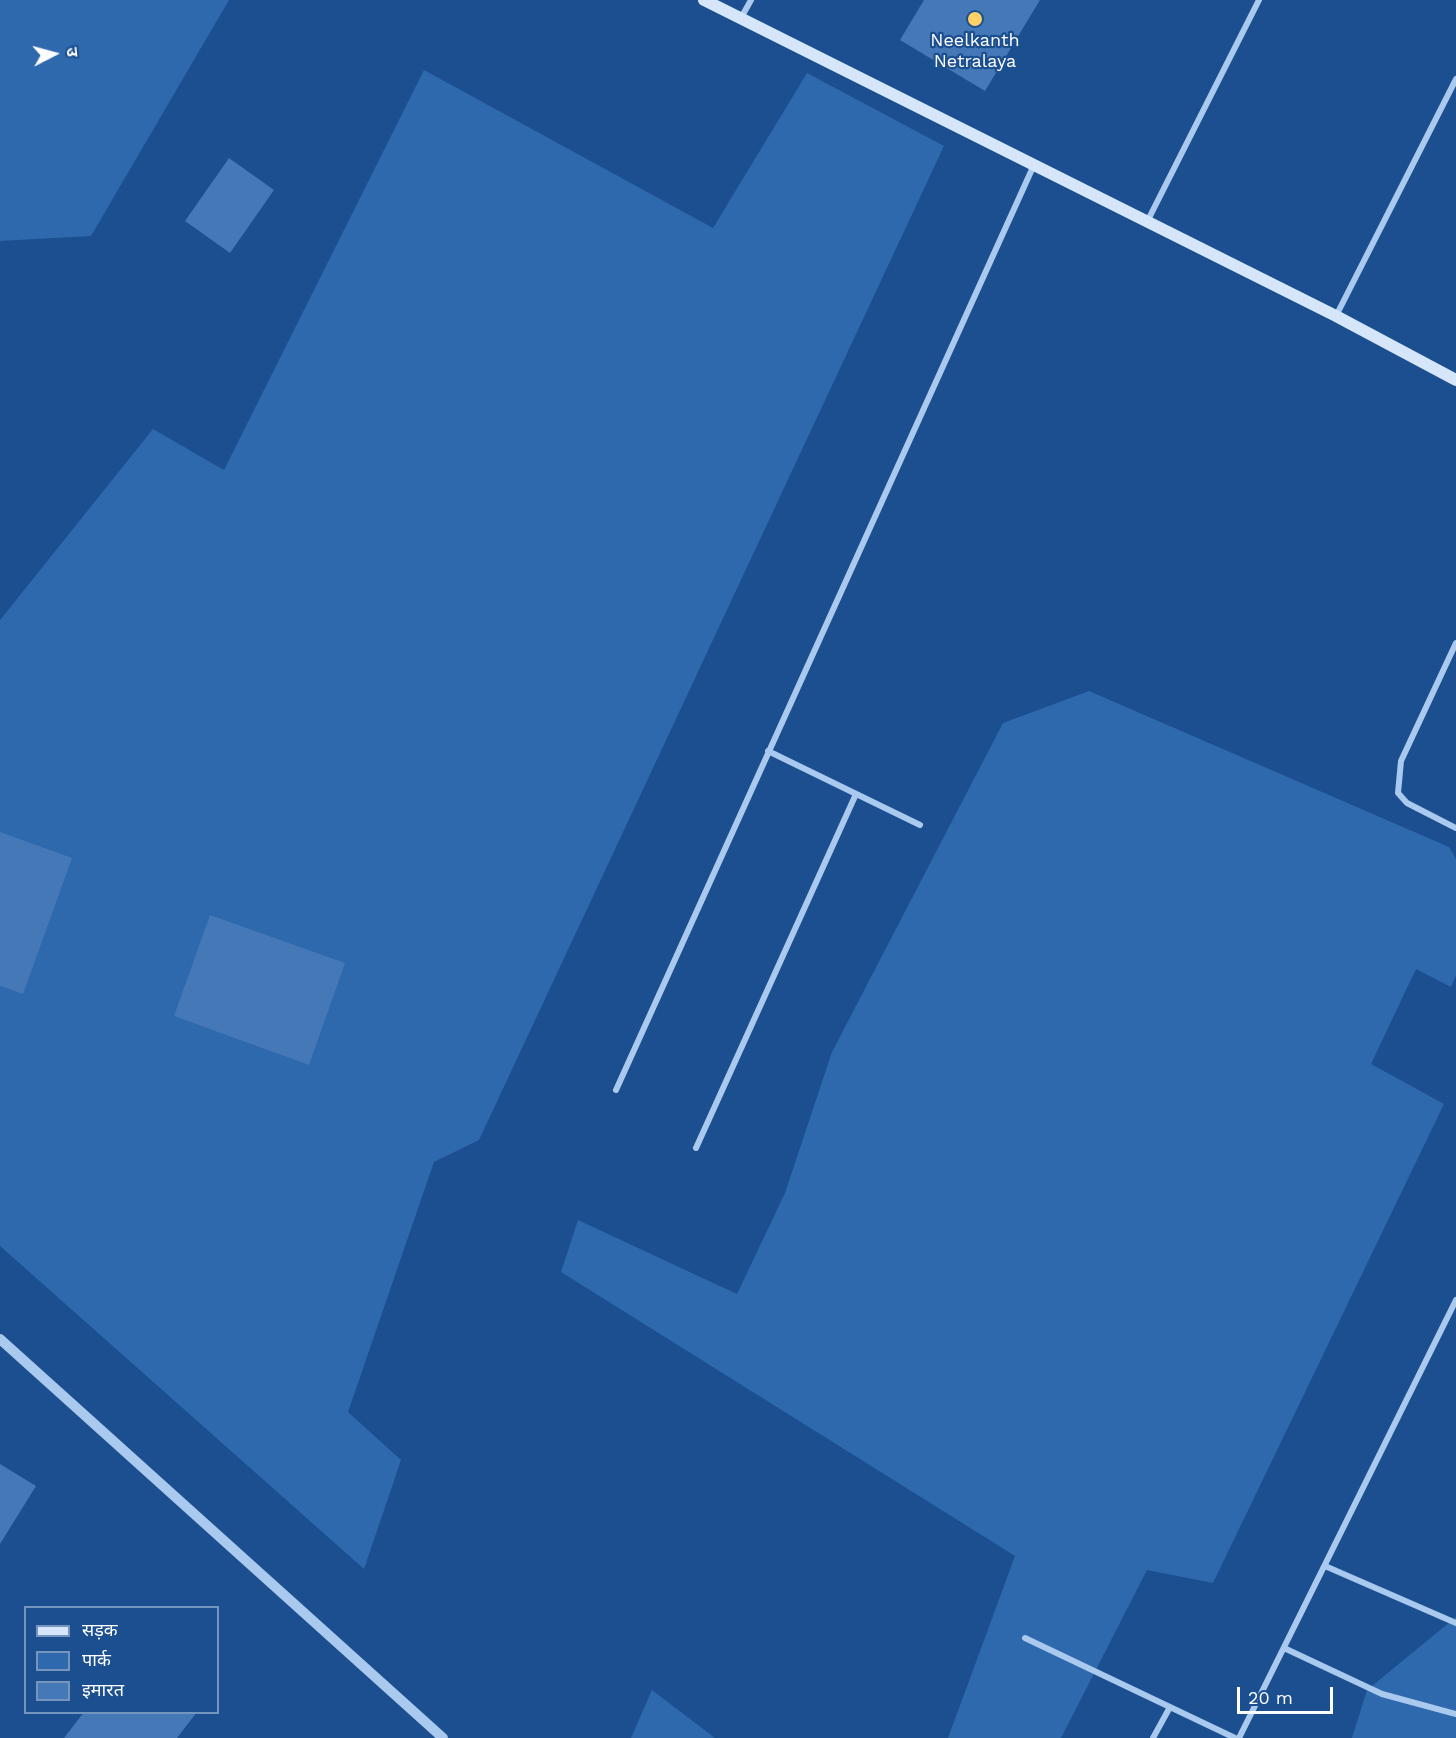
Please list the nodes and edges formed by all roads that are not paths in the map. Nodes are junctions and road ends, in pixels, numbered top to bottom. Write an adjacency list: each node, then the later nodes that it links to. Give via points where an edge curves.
1 (704, 0): 4 (main road)
2 (751, 0): 4 (street)
3 (1259, 0): 7 (street)
4 (740, 18): 6 (main road)
5 (1456, 79): 8 (street)
6 (1033, 166): 7 (main road); 11 (street)
7 (1147, 223): 8 (main road)
8 (1336, 316): 9 (main road)
9 (1456, 380)
10 (1456, 643): 14 (street, via 1401,761 1398,777 1398,793 1407,803)
11 (768, 751): 12 (street); 15 (street)
12 (856, 794): 13 (street); 16 (street)
13 (920, 825)
14 (1456, 828)
15 (616, 1090)
16 (696, 1148)
17 (1456, 1300): 19 (street)
18 (0, 1339): 25 (street)
19 (1325, 1566): 20 (street); 22 (street)
20 (1456, 1623)
21 (1025, 1638): 23 (street)
22 (1284, 1648): 24 (street, via 1382,1694); 27 (street)
23 (1170, 1707): 26 (street); 27 (street)
24 (1456, 1714)
25 (443, 1738)
26 (1153, 1738)
27 (1237, 1738)

